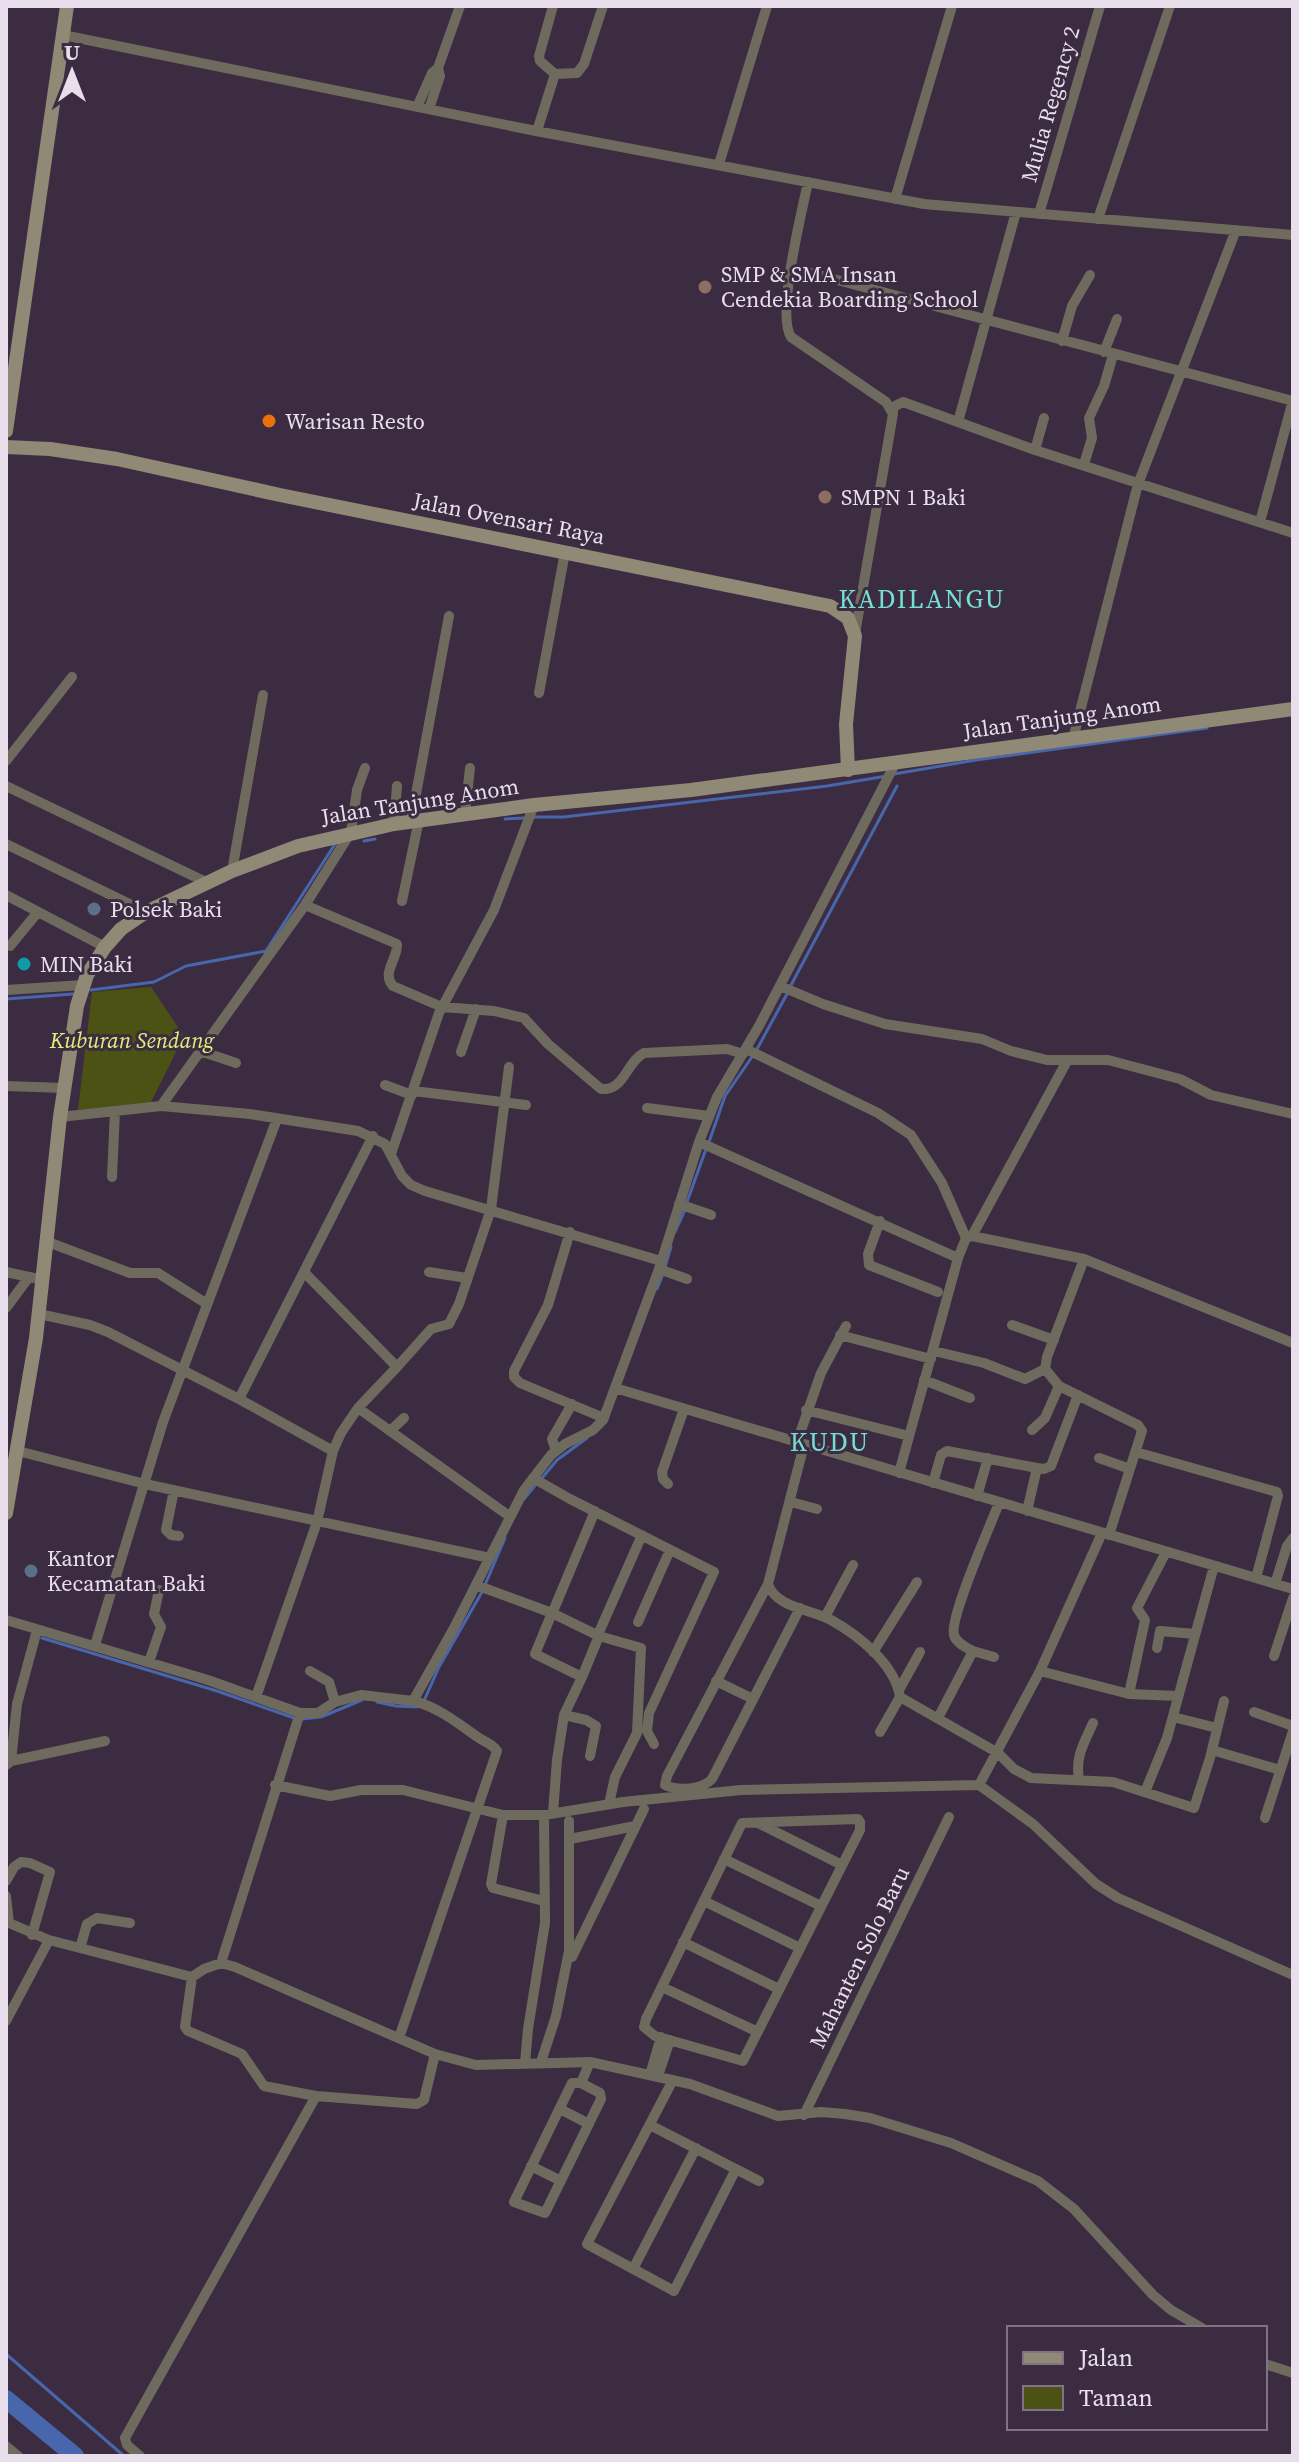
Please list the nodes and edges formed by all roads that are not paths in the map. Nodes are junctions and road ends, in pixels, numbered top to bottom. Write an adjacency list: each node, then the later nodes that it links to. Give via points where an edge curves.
1 (67, 6): 9 (main road)
2 (460, 6): 10 (street)
3 (553, 6): 11 (street, via 539,56)
4 (603, 6): 11 (street, via 584,64 577,73)
5 (767, 6): 15 (street)
6 (952, 6): 17 (street)
7 (1100, 6): 19 (street, Mulia Regency 2)
8 (1170, 6): 20 (street)
9 (63, 35): 12 (street); 34 (main road)
10 (438, 68): 12 (street); 13 (street)
11 (555, 74): 14 (street)
12 (417, 107): 13 (street)
13 (429, 109): 14 (street)
14 (537, 131): 15 (street)
15 (719, 164): 16 (street)
16 (808, 182): 17 (street); 23 (street)
17 (895, 199): 18 (street)
18 (1016, 212): 19 (street); 26 (street)
19 (1039, 214): 20 (street)
20 (1098, 219): 21 (street)
21 (1236, 230): 22 (street); 29 (street)
22 (1293, 235)
23 (792, 268): 26 (street); 31 (street, via 786,316 791,337 886,402)
24 (1090, 275): 27 (street, via 1072,306)
25 (1117, 319): 28 (street)
26 (984, 321): 27 (street); 33 (street)
27 (1062, 341): 28 (street)
28 (1108, 354): 29 (street); 37 (street, via 1104,386 1089,418 1092,438)
29 (1180, 372): 30 (street); 38 (street)
30 (1293, 401): 39 (street)
31 (892, 412): 33 (street, via 903,402); 43 (street)
32 (1044, 418): 36 (street)
33 (958, 422): 36 (street)
34 (6, 431)
35 (6, 447): 41 (main road, Jalan Ovensari Raya, via 117,459)
36 (1035, 450): 37 (street)
37 (1084, 464): 38 (street)
38 (1138, 484): 39 (street); 48 (street)
39 (1260, 522): 40 (street)
40 (1293, 533)
41 (565, 552): 43 (main road, Jalan Ovensari Raya, via 830,606 848,618); 45 (street)
42 (449, 616): 58 (street)
43 (855, 636): 52 (main road, via 846,724)
44 (72, 677): 49 (street)
45 (539, 693)
46 (263, 695): 62 (street)
47 (1293, 709): 48 (main road, Jalan Tanjung Anom)
48 (1073, 739): 53 (main road, Jalan Tanjung Anom)
49 (6, 761)
50 (365, 768): 60 (street)
51 (470, 768): 56 (street)
52 (848, 770): 53 (main road, Jalan Tanjung Anom); 57 (main road, Jalan Tanjung Anom)
53 (893, 771): 72 (street)
54 (397, 786): 59 (street)
55 (7, 788): 63 (street)
56 (465, 813): 57 (main road, Jalan Tanjung Anom); 58 (main road, Jalan Tanjung Anom)
57 (530, 813): 74 (street, via 494,910)
58 (415, 820): 59 (main road, Jalan Tanjung Anom); 65 (street)
59 (394, 824): 60 (main road, Jalan Tanjung Anom)
60 (351, 832): 62 (main road, Jalan Tanjung Anom); 66 (street)
61 (6, 844): 68 (street)
62 (232, 871): 63 (main road, Jalan Tanjung Anom)
63 (208, 883): 68 (main road, Jalan Tanjung Anom)
64 (6, 895): 67 (street)
65 (402, 901)
66 (305, 905): 74 (street, via 393,940 398,950 389,983); 76 (street)
67 (38, 912): 69 (street); 70 (street)
68 (146, 912): 70 (main road, Jalan Tanjung Anom)
69 (10, 946)
70 (105, 947): 71 (main road, Jalan Tanjung Anom)
71 (83, 985): 73 (street); 84 (main road, Jalan Tanjung Anom)
72 (785, 988): 78 (street); 79 (street, via 885,1024 982,1039 1026,1056)
73 (6, 990)
74 (442, 1007): 75 (street); 85 (street)
75 (476, 1009): 77 (street); 78 (street, via 524,1018 607,1090 618,1085 644,1053)
76 (200, 1051): 80 (street); 88 (street)
77 (461, 1052)
78 (749, 1052): 92 (street); 104 (street, via 878,1113 911,1135)
79 (1067, 1061): 91 (street, via 1120,1063 1180,1079 1211,1095); 104 (street)
80 (236, 1063)
81 (509, 1067): 86 (street)
82 (385, 1085): 85 (street)
83 (6, 1086): 84 (street)
84 (64, 1088): 93 (main road, Jalan Tanjung Anom)
85 (413, 1093): 86 (street); 97 (street)
86 (504, 1104): 87 (street); 100 (street)
87 (526, 1105)
88 (161, 1106): 90 (street); 94 (street)
89 (647, 1108): 92 (street)
90 (115, 1111): 93 (street); 98 (street)
91 (1293, 1114)
92 (709, 1116): 96 (street)
93 (60, 1117): 105 (main road, Jalan Tanjung Anom)
94 (277, 1119): 95 (street); 116 (street)
95 (373, 1136): 97 (street); 110 (street)
96 (705, 1144): 99 (street); 102 (street)
97 (391, 1154): 100 (street, via 411,1185)
98 (112, 1177)
99 (684, 1206): 101 (street); 108 (street)
100 (491, 1209): 103 (street); 112 (street)
101 (711, 1215)
102 (880, 1221): 106 (street); 115 (street, via 869,1265)
103 (570, 1232): 108 (street); 132 (street, via 548,1305 514,1377)
104 (969, 1237): 106 (street); 107 (street)
105 (48, 1242): 113 (main road, Jalan Tanjung Anom); 116 (street, via 130,1273 158,1273)
106 (958, 1258): 122 (street)
107 (1084, 1259): 120 (street); 121 (street)
108 (662, 1267): 114 (street); 128 (street)
109 (6, 1272): 113 (street)
110 (304, 1272): 123 (street); 131 (street)
111 (429, 1272): 112 (street)
112 (467, 1278): 123 (street, via 449,1324 431,1329)
113 (36, 1279): 117 (street); 118 (main road, Jalan Tanjung Anom)
114 (687, 1279)
115 (938, 1292)
116 (207, 1304): 124 (street)
117 (6, 1308)
118 (39, 1314): 124 (street, via 90,1325); 142 (main road, Jalan Tanjung Anom)
119 (1012, 1325): 120 (street)
120 (1054, 1340): 125 (street)
121 (1293, 1343)
122 (932, 1355): 125 (street, via 984,1363 1025,1379); 126 (street); 135 (street, via 843,1331)
123 (397, 1367): 133 (street)
124 (182, 1369): 131 (street); 153 (street)
125 (1045, 1369): 127 (street)
126 (924, 1380): 130 (street); 140 (street)
127 (1059, 1386): 129 (street); 138 (street, via 1045,1418)
128 (618, 1389): 134 (street); 137 (street)
129 (1078, 1395): 145 (street, via 1141,1428); 148 (street, via 1051,1466)
130 (970, 1398)
131 (239, 1399): 143 (street)
132 (572, 1404): 137 (street); 144 (street, via 552,1439)
133 (358, 1408): 139 (street); 143 (street)
134 (684, 1409): 141 (street); 154 (street, via 662,1472)
135 (806, 1410): 140 (street); 141 (street)
136 (404, 1418): 139 (street)
137 (604, 1418): 144 (street)
138 (1032, 1430)
139 (390, 1431): 163 (street)
140 (909, 1436): 150 (street)
141 (800, 1444): 150 (street); 157 (street)
142 (18, 1451): 153 (street); 162 (main road, Jalan Tanjung Anom)
143 (333, 1451): 164 (street)
144 (556, 1451): 151 (street)
145 (1136, 1452): 149 (street); 174 (street, via 1277,1492)
146 (988, 1458): 148 (street); 152 (street, via 947,1451); 156 (street)
147 (1099, 1458): 149 (street)
148 (1037, 1468): 161 (street)
149 (1130, 1469): 165 (street)
150 (899, 1473): 152 (street)
151 (536, 1480): 160 (street); 163 (street)
152 (933, 1483): 156 (street)
153 (145, 1484): 155 (street); 192 (street)
154 (668, 1484)
155 (174, 1490): 164 (street); 167 (street, via 166,1530)
156 (977, 1496): 158 (street)
157 (791, 1502): 159 (street); 176 (street)
158 (999, 1503): 161 (street); 194 (street, via 954,1631 957,1641)
159 (817, 1509)
160 (595, 1511): 166 (street); 183 (street)
161 (1027, 1511): 165 (street)
162 (6, 1513)
163 (509, 1516): 171 (street)
164 (317, 1522): 171 (street); 207 (street)
165 (1106, 1534): 170 (street); 201 (street)
166 (642, 1535): 169 (street); 190 (street)
167 (179, 1536)
168 (1293, 1538): 177 (street)
169 (670, 1550): 186 (street); 222 (street, via 714,1572 649,1713 647,1731)
170 (1166, 1552): 173 (street); 188 (street, via 1137,1608)
171 (490, 1558): 178 (street)
172 (853, 1565): 184 (street)
173 (1214, 1566): 174 (street); 191 (street)
174 (1256, 1578): 177 (street)
175 (917, 1582): 195 (street)
176 (768, 1584): 182 (street, via 775,1595); 203 (street)
177 (1275, 1584): 179 (street)
178 (481, 1587): 183 (street); 211 (street)
179 (1293, 1589)
180 (159, 1590): 199 (street, via 154,1614 161,1627)
181 (1293, 1598): 197 (street)
182 (800, 1608): 184 (street); 208 (street)
183 (553, 1611): 190 (street); 202 (street, via 535,1654)
184 (825, 1617): 195 (street)
185 (6, 1620): 187 (street)
186 (638, 1622)
187 (37, 1630): 192 (street); 226 (street)
188 (1144, 1630): 189 (street); 205 (street)
189 (1160, 1631): 191 (street); 193 (street)
190 (599, 1633): 202 (street); 232 (street, via 642,1650 637,1733 615,1777)
191 (1195, 1634): 206 (street)
192 (95, 1645): 199 (street)
193 (1157, 1648)
194 (973, 1651): 198 (street); 216 (street)
195 (873, 1652): 204 (street)
196 (920, 1652): 204 (street)
197 (1274, 1656)
198 (994, 1657)
199 (149, 1662): 207 (street)
200 (310, 1671): 210 (street, via 329,1682)
201 (1040, 1671): 205 (street); 224 (street)
202 (582, 1677): 213 (street)
203 (716, 1681): 208 (street); 208 (street, via 667,1776 668,1787 709,1783)
204 (899, 1693): 216 (street); 220 (street)
205 (1129, 1694): 206 (street)
206 (1178, 1696): 215 (street)
207 (256, 1697): 214 (street)
208 (753, 1699)
209 (1224, 1701): 218 (street)
210 (335, 1702): 211 (street, via 361,1695); 214 (street, via 318,1713)
211 (420, 1703): 233 (street, via 497,1748)
212 (1254, 1712): 219 (street)
213 (564, 1715): 225 (street, via 596,1726); 235 (street)
214 (299, 1716): 229 (street)
215 (1173, 1717): 218 (street); 231 (street)
216 (938, 1718): 224 (street)
217 (1093, 1723): 228 (street, via 1079,1752)
218 (1217, 1728): 223 (street)
219 (1293, 1729): 227 (street)
220 (880, 1732)
221 (105, 1741): 226 (street)
222 (654, 1744)
223 (1212, 1750): 227 (street); 231 (street, via 1194,1808)
224 (998, 1753): 228 (street, via 1031,1778); 230 (street)
225 (590, 1756)
226 (8, 1763)
227 (1280, 1770): 238 (street)
228 (1079, 1779): 231 (street)
229 (275, 1785): 233 (street, via 330,1796 403,1790); 257 (street)
230 (979, 1785): 232 (street, via 741,1790); 259 (street, via 1118,1898)
231 (1145, 1792)
232 (609, 1804): 235 (street)
233 (479, 1809): 236 (street); 265 (street)
234 (644, 1809): 241 (street)
235 (548, 1814): 236 (street); 247 (street)
236 (503, 1815): 247 (street, via 491,1884)
237 (949, 1817): 276 (street, Mahanten Solo Baru)
238 (1265, 1818)
239 (569, 1821): 242 (street)
240 (756, 1822): 243 (street, via 742,1823); 244 (street); 244 (street, via 858,1819 860,1830)
241 (635, 1826): 242 (street); 258 (street)
242 (570, 1839): 258 (street, via 571,1924)
243 (724, 1859): 248 (street); 249 (street)
244 (842, 1865): 249 (street)
245 (6, 1881): 252 (street, via 21,1862 50,1872)
246 (6, 1896): 251 (street)
247 (544, 1901): 270 (street)
248 (704, 1901): 254 (street); 256 (street)
249 (821, 1906): 256 (street)
250 (130, 1923): 255 (street, via 97,1918 87,1924)
251 (8, 1926): 252 (street)
252 (32, 1935): 253 (street)
253 (49, 1940): 255 (street); 263 (street)
254 (683, 1942): 261 (street); 262 (street)
255 (80, 1948): 260 (street)
256 (800, 1948): 262 (street)
257 (221, 1963): 260 (street); 265 (street)
258 (565, 1969): 268 (street)
259 (1293, 1975)
260 (192, 1977): 274 (street, via 184,2020 188,2031 242,2054 264,2086)
261 (662, 1987): 264 (street); 266 (street, via 644,2027)
262 (779, 1989): 264 (street)
263 (6, 2021)
264 (758, 2032): 266 (street, via 743,2061)
265 (399, 2038): 267 (street)
266 (666, 2038): 271 (street)
267 (435, 2054): 270 (street, via 490,2067); 274 (street, via 420,2102)
268 (541, 2062): 269 (street); 270 (street)
269 (590, 2062): 271 (street); 273 (street)
270 (525, 2063)
271 (654, 2076): 272 (street)
272 (673, 2080): 276 (street, via 763,2112); 278 (street)
273 (581, 2083): 275 (street, via 572,2083); 277 (street, via 602,2096)
274 (316, 2096): 290 (street, via 125,2438)
275 (560, 2109): 277 (street); 280 (street)
276 (804, 2115): 285 (street, via 870,2118 951,2143 1038,2181 1074,2209 1153,2295)
277 (589, 2124): 282 (street)
278 (650, 2125): 279 (street); 284 (street, via 587,2244)
279 (696, 2148): 281 (street); 284 (street)
280 (531, 2166): 282 (street); 282 (street, via 514,2202 545,2213)
281 (736, 2169): 283 (street); 284 (street, via 674,2291)
282 (561, 2181)
283 (759, 2181)
284 (633, 2269)
285 (1199, 2326)
286 (1267, 2365): 287 (street)
287 (1293, 2373)
288 (6, 2446): 289 (street)
289 (18, 2456)
290 (140, 2456)

